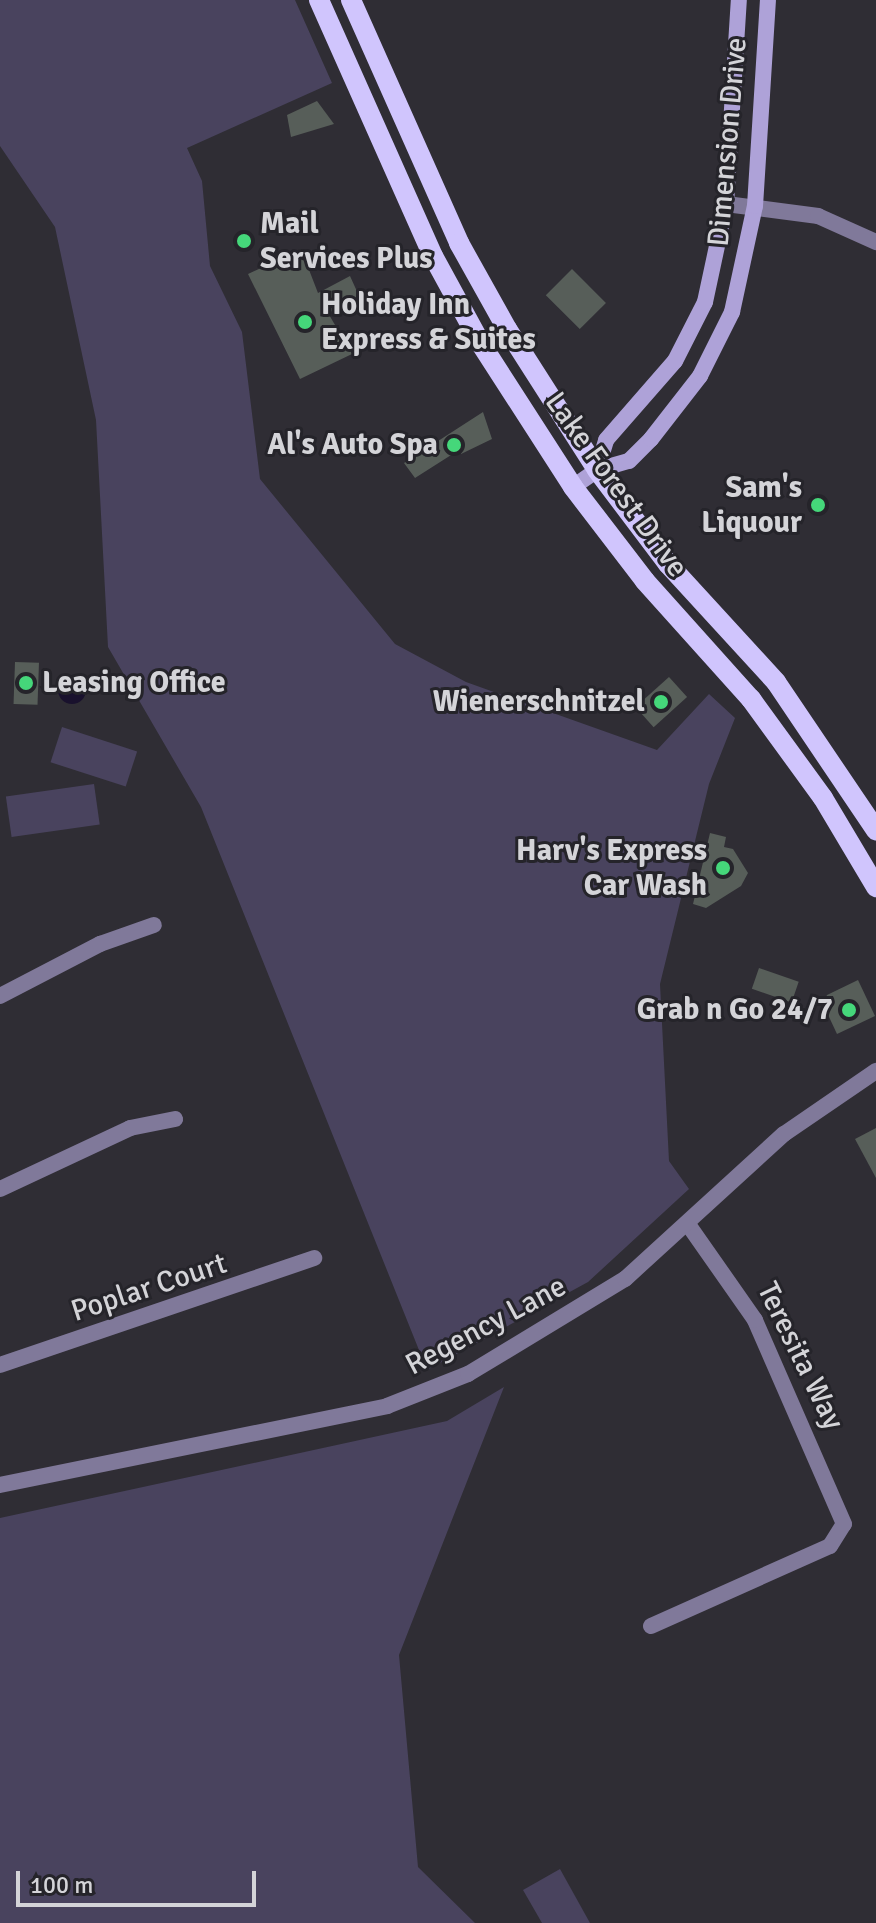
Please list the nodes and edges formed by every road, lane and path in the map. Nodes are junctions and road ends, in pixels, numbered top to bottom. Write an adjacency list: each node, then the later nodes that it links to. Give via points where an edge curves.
1 (319, 0): 9 (main road, Lake Forest Drive, via 433,256)
2 (351, 0): 8 (main road, Lake Forest Drive, via 459,243)
3 (739, 0): 5 (main road, Dimension Drive)
4 (768, 0): 6 (main road, Dimension Drive)
5 (726, 204): 6 (street); 8 (main road, Dimension Drive, via 705,302 688,337 638,409 606,440)
6 (755, 206): 7 (street, via 818,216); 8 (main road, Dimension Drive, via 732,312 700,376 629,461)
7 (876, 242)
8 (597, 470): 9 (main road, Dimension Drive); 10 (main road, Lake Forest Drive, via 668,564 776,682)
9 (573, 487): 11 (main road, Lake Forest Drive, via 645,581 751,699 823,798)
10 (876, 830)
11 (876, 887)
12 (154, 925): 13 (street, via 100,944)
13 (0, 996)
14 (876, 1071): 17 (street, Regency Lane, via 800,1121)
15 (175, 1119): 16 (street, via 130,1128)
16 (0, 1189)
17 (687, 1223): 20 (street, Regency Lane, via 625,1279 564,1322 423,1394); 21 (street, Teresita Way, via 755,1320 844,1524 830,1546)
18 (314, 1258): 19 (street, Poplar Court)
19 (0, 1365)
20 (0, 1485)
21 (651, 1626)

